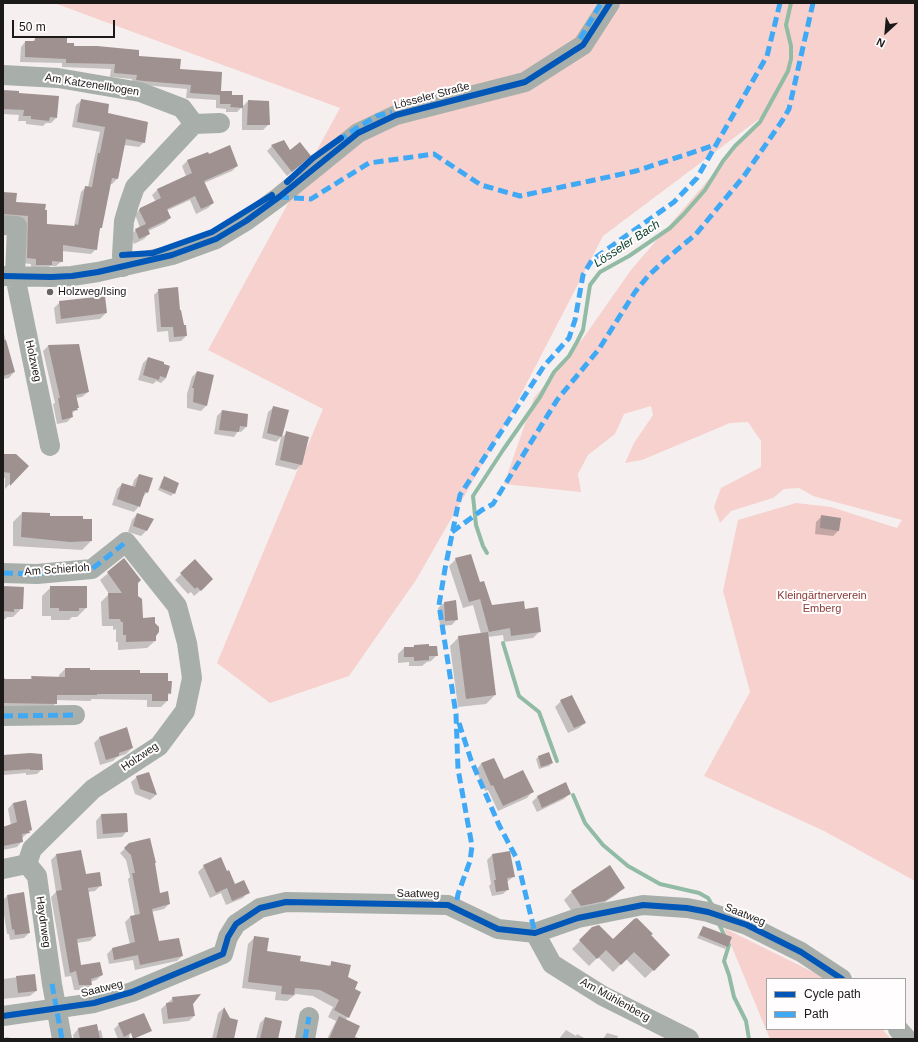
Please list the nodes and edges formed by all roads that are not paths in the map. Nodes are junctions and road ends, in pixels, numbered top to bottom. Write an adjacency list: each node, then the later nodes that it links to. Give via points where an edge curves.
1 (610, 3): 6 (street, Lösseler Straße, via 583,45 525,82 396,115 358,133 279,197 221,236 172,255)
2 (3, 75): 4 (street, Am Katzenellbogen, via 58,78 140,92 182,108)
3 (220, 123): 4 (street)
4 (194, 124): 6 (street, via 136,186 124,221)
5 (3, 225): 7 (street, via 17,226)
6 (123, 267): 7 (street, Lösseler Straße, via 72,276)
7 (9, 276): 8 (street, Holzweg)
8 (50, 446)
9 (126, 542): 10 (street, Am Schierloh, via 92,569 37,574); 13 (street, Holzweg, via 177,606 187,643 192,678 185,711 160,746 92,789 32,848)
10 (3, 573)
11 (75, 715): 12 (street)
12 (3, 716)
13 (27, 864): 14 (street); 17 (street, Haydnweg, via 37,876)
14 (3, 869)
15 (535, 933): 16 (street, Saatweg, via 578,918 642,905 687,908 748,925 801,952); 17 (street, Saatweg, via 498,929 448,905 286,902 260,908 236,924 228,937 223,954 132,992 94,1003); 23 (street, Am Mühlenberg, via 552,964 602,996)
16 (840, 978)
17 (56, 1008): 18 (street, Saatweg); 21 (street, Haydnweg)
18 (3, 1016)
19 (309, 1017): 22 (street)
20 (899, 1030): 24 (street)
21 (62, 1039)
22 (304, 1039)
23 (689, 1039)
24 (907, 1039)

